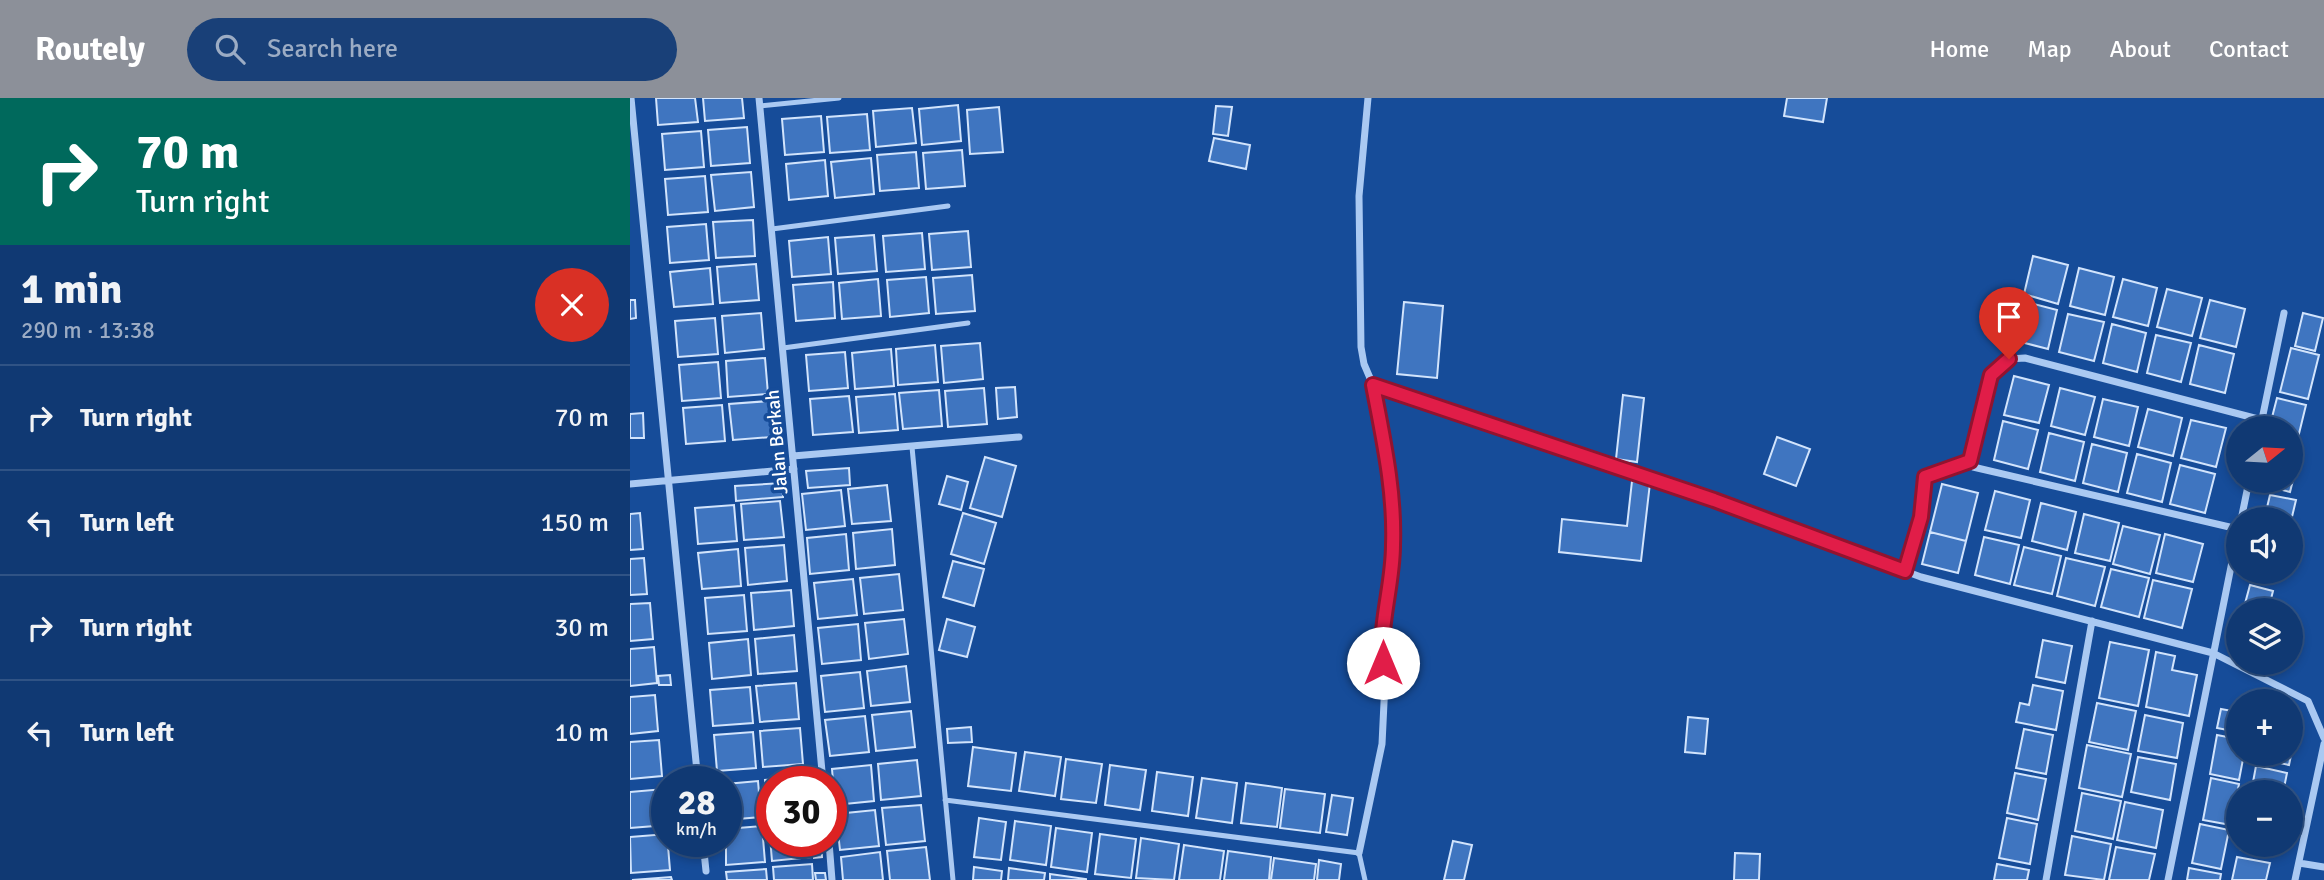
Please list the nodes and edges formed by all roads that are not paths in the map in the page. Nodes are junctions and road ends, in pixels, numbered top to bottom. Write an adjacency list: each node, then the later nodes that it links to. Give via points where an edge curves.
1 (631, 98): 18 (street)
2 (839, 98): 4 (lane)
3 (1368, 98): 10 (street, via 1359,195 1359,313 1364,364)
4 (760, 102): 6 (street, Jalan Berkah)
5 (948, 206): 6 (lane)
6 (772, 229): 9 (street, Jalan Berkah)
7 (2284, 313): 12 (street)
8 (968, 323): 9 (lane)
9 (783, 348): 15 (street, Jalan Berkah)
10 (1373, 385): 21 (street, via 1714,500); 29 (street, via 1393,508 1394,549 1381,645 1385,681 1382,744)
11 (2247, 416): 16 (street, via 2025,358 2009,359 1991,375)
12 (2263, 416)
13 (1019, 437): 14 (street)
14 (912, 447): 15 (street); 28 (lane)
15 (793, 456): 17 (street, Jalan Berkah)
16 (1970, 461): 20 (street, via 1973,467); 21 (street, via 1925,477 1921,517)
17 (794, 469): 18 (street); 27 (street, Jalan Berkah)
18 (668, 481): 19 (street); 26 (street)
19 (630, 484)
20 (2226, 528)
21 (1905, 571): 23 (street)
22 (2228, 584): 24 (street)
23 (2092, 621): 24 (street); 38 (street)
24 (2214, 653): 25 (street, via 2308,701); 39 (street)
25 (2324, 741): 32 (street)
26 (696, 766)
27 (822, 766)
28 (946, 800): 29 (lane); 36 (lane)
29 (1359, 853): 37 (lane)
30 (705, 857): 34 (street)
31 (830, 857): 35 (street)
32 (2299, 863): 33 (street); 40 (street)
33 (2324, 867)
34 (706, 872)
35 (832, 880)
36 (953, 880)
37 (1365, 880)
38 (2046, 880)
39 (2168, 880)
40 (2295, 880)

